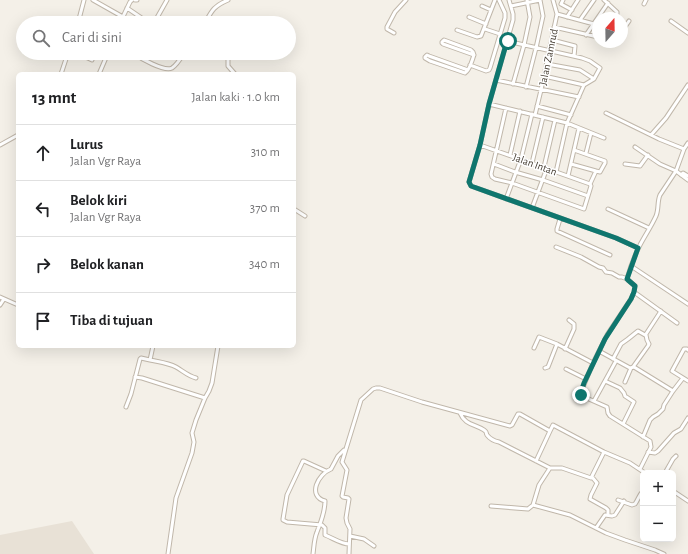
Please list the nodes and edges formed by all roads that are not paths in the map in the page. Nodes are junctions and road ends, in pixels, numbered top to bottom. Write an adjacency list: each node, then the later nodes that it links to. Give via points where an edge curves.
1 (84, 0): 28 (street)
2 (93, 0): 29 (street)
3 (132, 0): 22 (street)
4 (168, 0): 32 (street)
5 (227, 0): 33 (street, via 212,10)
6 (406, 0): 44 (street, via 395,12 387,27)
7 (495, 0): 23 (street)
8 (499, 0): 46 (street, via 505,15)
9 (509, 0): 21 (street)
10 (540, 0): 17 (street); 52 (street, via 543,16)
11 (553, 0): 27 (street, Jalan Zamrud)
12 (563, 0): 24 (street, via 562,4)
13 (578, 0): 24 (street)
14 (594, 0): 36 (street)
15 (604, 0): 18 (street)
16 (646, 0): 19 (street)
17 (527, 1): 21 (street); 51 (street, via 530,17)
18 (608, 3): 25 (street); 26 (street)
19 (644, 4)
20 (482, 6): 23 (street)
21 (511, 6): 50 (street, via 513,20)
22 (128, 8): 30 (street); 31 (street)
23 (491, 10): 39 (street)
24 (572, 10): 35 (street)
25 (602, 12)
26 (617, 12)
27 (557, 14): 35 (street); 40 (street, Jalan Zamrud)
28 (79, 16)
29 (122, 16)
30 (124, 16)
31 (139, 16)
32 (158, 16)
33 (209, 16)
34 (469, 17): 39 (street)
35 (567, 17): 36 (street)
36 (580, 20): 38 (street)
37 (671, 21): 45 (street)
38 (592, 23)
39 (486, 24): 42 (street)
40 (554, 27): 47 (street); 49 (street, Jalan Zamrud)
41 (592, 27): 47 (street)
42 (485, 29): 43 (street, via 479,37); 46 (street)
43 (457, 30)
44 (394, 33)
45 (688, 33)
46 (500, 34): 61 (street, via 489,70)
47 (586, 35): 48 (street)
48 (592, 36)
49 (552, 40): 53 (street, Jalan Zamrud); 55 (street, via 575,46)
50 (507, 41): 51 (street); 69 (street)
51 (524, 45): 52 (street); 70 (street)
52 (536, 48): 53 (street); 73 (street)
53 (550, 51): 55 (street); 62 (street, Jalan Zamrud)
54 (474, 55): 54 (street, via 471,50 444,40 442,42); 61 (street)
55 (574, 56): 68 (street, via 590,61 599,68)
56 (66, 60): 64 (street)
57 (105, 60): 65 (street)
58 (145, 60): 59 (street, via 168,69 173,68)
59 (179, 60)
60 (228, 60): 66 (street, via 228,66)
61 (470, 64): 63 (street)
62 (547, 64): 67 (street, Jalan Zamrud); 68 (street, via 580,70)
63 (468, 70): 63 (street, via 463,73 425,57 427,55)
64 (62, 72)
65 (99, 72)
66 (232, 72)
67 (544, 76): 71 (street); 74 (street, Jalan Zamrud)
68 (594, 79): 71 (street)
69 (496, 80): 70 (street); 76 (street)
70 (513, 84): 73 (street)
71 (584, 85): 75 (street)
72 (688, 85): 88 (street)
73 (526, 86): 74 (street)
74 (542, 90): 75 (street); 77 (street, Jalan Zamrud)
75 (579, 97): 82 (street)
76 (489, 104): 78 (street); 93 (street)
77 (537, 106): 81 (street, Jalan Zamrud); 82 (street)
78 (506, 108): 79 (street); 96 (street)
79 (520, 111): 81 (street); 99 (street)
80 (606, 113): 88 (street)
81 (533, 114): 83 (street); 101 (street, Jalan Zamrud)
82 (571, 115): 85 (street)
83 (542, 117): 84 (street); 102 (street)
84 (555, 120): 85 (street); 106 (street)
85 (567, 123): 86 (street); 110 (street)
86 (579, 128): 87 (street); 97 (street)
87 (591, 133): 90 (street); 98 (street)
88 (651, 135): 95 (street)
89 (16, 136): 92 (street)
90 (604, 138)
91 (688, 144): 95 (street)
92 (0, 145)
93 (480, 145): 96 (street, Jalan Intan); 120 (street, via 469,184)
94 (635, 146): 100 (street)
95 (684, 149): 108 (street)
96 (497, 150): 99 (street, Jalan Intan); 103 (street)
97 (574, 150): 98 (street); 104 (street)
98 (586, 153): 107 (street, via 605,161 600,172)
99 (510, 155): 101 (street, Jalan Intan)
100 (648, 155): 105 (street, via 640,166); 108 (street)
101 (521, 159): 102 (street, Jalan Intan); 109 (street, Jalan Zamrud)
102 (532, 163): 106 (street, Jalan Intan)
103 (494, 164): 109 (street); 116 (street, via 492,176)
104 (571, 164): 107 (street); 112 (street)
105 (625, 164)
106 (545, 168): 110 (street, Jalan Intan); 114 (street)
107 (596, 171): 117 (street)
108 (676, 171): 111 (street); 126 (street, via 658,198 658,211)
109 (515, 172): 114 (street); 116 (street, Jalan Zamrud)
110 (556, 172): 112 (street, Jalan Intan)
111 (681, 175): 113 (street, via 684,173); 115 (street)
112 (568, 176): 117 (street, Jalan Intan)
113 (688, 176)
114 (543, 180): 118 (street); 119 (street)
115 (688, 180)
116 (512, 183): 118 (street); 120 (street, Jalan Zamrud)
117 (590, 184): 119 (street)
118 (538, 193): 119 (street, via 584,209); 121 (street)
119 (588, 196)
120 (506, 199): 121 (street)
121 (532, 208): 125 (street)
122 (296, 209): 124 (street)
123 (608, 209): 126 (street)
124 (305, 216)
125 (560, 219): 128 (street); 129 (street, via 557,231)
126 (649, 228): 128 (street)
127 (556, 247): 131 (street, via 582,257 605,272)
128 (638, 248): 130 (street)
129 (610, 255)
130 (631, 266): 131 (street); 135 (street)
131 (627, 279): 132 (street, via 635,286)
132 (634, 292): 137 (street); 147 (street)
133 (2, 298): 134 (street); 136 (street)
134 (16, 304)
135 (688, 304)
136 (0, 305)
137 (661, 311): 139 (street); 140 (street)
138 (569, 320): 145 (street, via 574,324 574,329)
139 (677, 323)
140 (646, 335): 149 (street, via 638,331 621,344); 151 (street, via 649,344)
141 (556, 344): 144 (street, via 540,336); 145 (street); 152 (street, via 548,367)
142 (153, 348): 148 (street)
143 (218, 348): 162 (street, via 212,384)
144 (534, 348)
145 (565, 349): 150 (street)
146 (688, 350): 156 (street, via 684,349 672,371)
147 (599, 351): 149 (street); 150 (street)
148 (150, 360): 154 (street, via 140,359); 155 (street, via 169,364)
149 (614, 360): 151 (street); 159 (street)
150 (593, 363): 157 (street)
151 (632, 367): 160 (street); 161 (street)
152 (544, 368)
153 (566, 369): 157 (street)
154 (135, 377): 162 (street); 164 (street)
155 (196, 378)
156 (683, 378): 158 (street); 161 (street)
157 (586, 379): 163 (street, via 582,396)
158 (688, 380)
159 (605, 381): 163 (street); 167 (street, via 620,388 634,402)
160 (625, 382)
161 (673, 391): 169 (street, via 663,409 650,420)
162 (205, 398): 193 (street, via 192,433 192,453 176,498)
163 (594, 401): 167 (street, via 607,407 610,416)
164 (126, 408)
165 (460, 413): 168 (street, via 510,426 519,413); 170 (street, via 376,388 361,400); 174 (street, via 464,420 486,431 493,441)
166 (688, 418): 172 (street, via 681,429 674,432 658,452)
167 (622, 424): 169 (street)
168 (550, 431): 171 (street, via 553,425); 174 (street)
169 (642, 437): 172 (street, via 651,443)
170 (346, 449): 176 (street, via 338,456 331,469); 190 (street, via 342,462 347,470 342,495 349,499 346,519)
171 (604, 452): 177 (street); 179 (street)
172 (648, 452): 177 (street)
173 (676, 456): 178 (street)
174 (536, 461): 175 (street)
175 (550, 468): 179 (street, via 562,468); 185 (street, via 539,485)
176 (326, 470): 188 (street, via 316,487 318,497 325,501); 188 (street, via 303,461 287,495 283,519 287,522)
177 (640, 470)
178 (667, 470)
179 (592, 477): 187 (street, via 597,483 590,499 606,508)
180 (676, 493): 184 (street)
181 (640, 495): 183 (street, via 635,504)
182 (618, 500): 183 (street)
183 (624, 501): 187 (street, via 614,516)
184 (688, 501)
185 (533, 505): 186 (street, via 526,510); 189 (street, via 570,515)
186 (491, 506)
187 (608, 515): 189 (street, via 604,516)
188 (320, 525): 191 (street, via 324,526 325,535); 194 (street, via 316,533)
189 (596, 528): 196 (street)
190 (350, 536): 191 (street); 192 (street)
191 (350, 544): 195 (street)
192 (374, 546)
193 (168, 554)
194 (313, 554)
195 (349, 554)
196 (664, 554)

